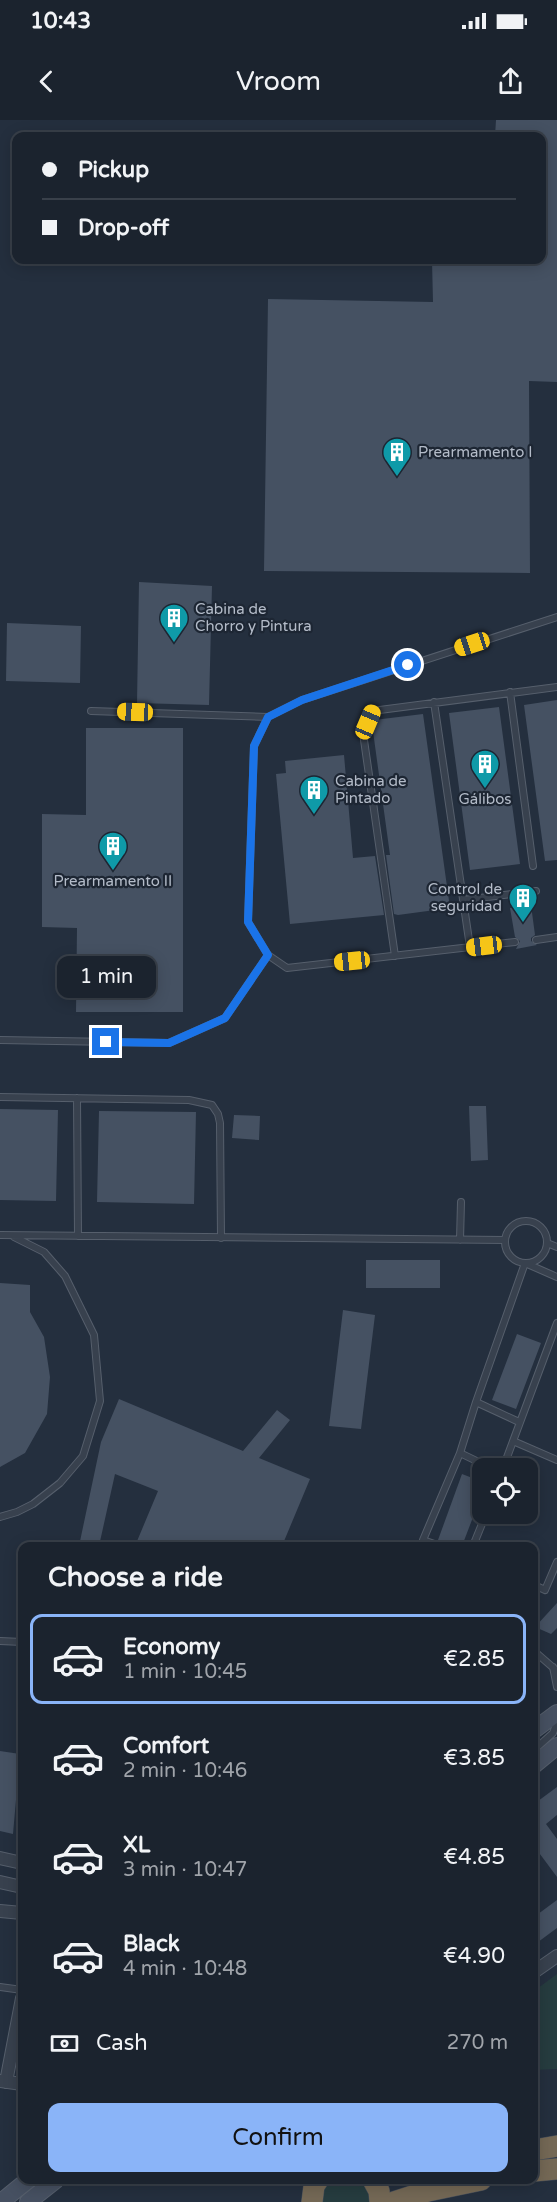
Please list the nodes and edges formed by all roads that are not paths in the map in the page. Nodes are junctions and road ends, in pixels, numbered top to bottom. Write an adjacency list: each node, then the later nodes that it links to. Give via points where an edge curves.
1 (557, 617): 6 (lane, via 302,700)
2 (557, 687): 3 (lane)
3 (510, 692): 4 (lane); 7 (lane)
4 (434, 702): 9 (lane); 15 (lane, via 372,711 363,733)
5 (91, 711): 6 (lane)
6 (268, 717): 14 (lane, via 254,746 248,922)
7 (533, 866)
8 (536, 891): 9 (lane)
9 (463, 900): 13 (lane)
10 (557, 938): 11 (lane)
11 (536, 940)
12 (515, 942): 13 (lane)
13 (470, 947): 15 (lane)
14 (268, 955): 15 (lane, via 287,968); 16 (lane, via 225,1018 169,1043)
15 (395, 956)
16 (0, 1040)
17 (0, 1097): 18 (lane)
18 (77, 1098): 22 (lane); 23 (lane, via 189,1100 212,1105 219,1123)
19 (461, 1202): 24 (lane)
20 (0, 1235): 21 (lane)
21 (10, 1236): 22 (lane); 38 (lane, via 44,1252 65,1275 94,1335 100,1401 83,1456 60,1483 33,1504)
22 (78, 1236): 23 (lane)
23 (221, 1238): 24 (lane)
24 (460, 1240): 25 (lane)
25 (505, 1240): 26 (lane, via 510,1229 526,1221 544,1231); 28 (lane, via 508,1254)
26 (547, 1243): 27 (lane); 28 (lane, via 542,1256)
27 (557, 1247)
28 (525, 1263): 29 (lane); 31 (lane)
29 (557, 1277)
30 (557, 1323): 32 (lane)
31 (476, 1402): 32 (lane); 34 (lane)
32 (519, 1422): 33 (lane)
33 (513, 1441): 35 (lane); 37 (lane)
34 (460, 1453): 36 (lane); 40 (lane, via 423,1540)
35 (507, 1458)
36 (472, 1459)
37 (557, 1460)
38 (0, 1516)
39 (482, 1524): 41 (lane)
40 (429, 1542)
41 (475, 1542)
42 (557, 1562): 43 (lane, via 545,1590)
43 (538, 1587)
44 (0, 1641): 45 (lane)
45 (18, 1642)
46 (538, 1654): 47 (lane)
47 (555, 1669): 48 (lane)
48 (557, 1687)
49 (557, 1713): 51 (main road)
50 (557, 1722): 52 (lane, via 553,1733)
51 (538, 1727)
52 (538, 1746)
53 (557, 1746): 54 (main road)
54 (538, 1762)
55 (0, 1858): 56 (street)
56 (18, 1862)
57 (0, 1882): 58 (street)
58 (18, 1886)
59 (0, 1911): 60 (street)
60 (18, 1913)
61 (557, 1956): 62 (street)
62 (538, 1969)
63 (0, 1987): 64 (lane)
64 (18, 1989)
65 (18, 2015): 66 (street)
66 (3, 2081): 67 (street)
67 (18, 2083)
68 (557, 2146): 69 (highway)
69 (538, 2149)
70 (557, 2169): 71 (highway)
71 (538, 2171)
72 (23, 2184): 75 (main road)
73 (51, 2184): 76 (main road)
74 (462, 2184): 77 (highway)
75 (1, 2202)
76 (28, 2202)
77 (394, 2202)

